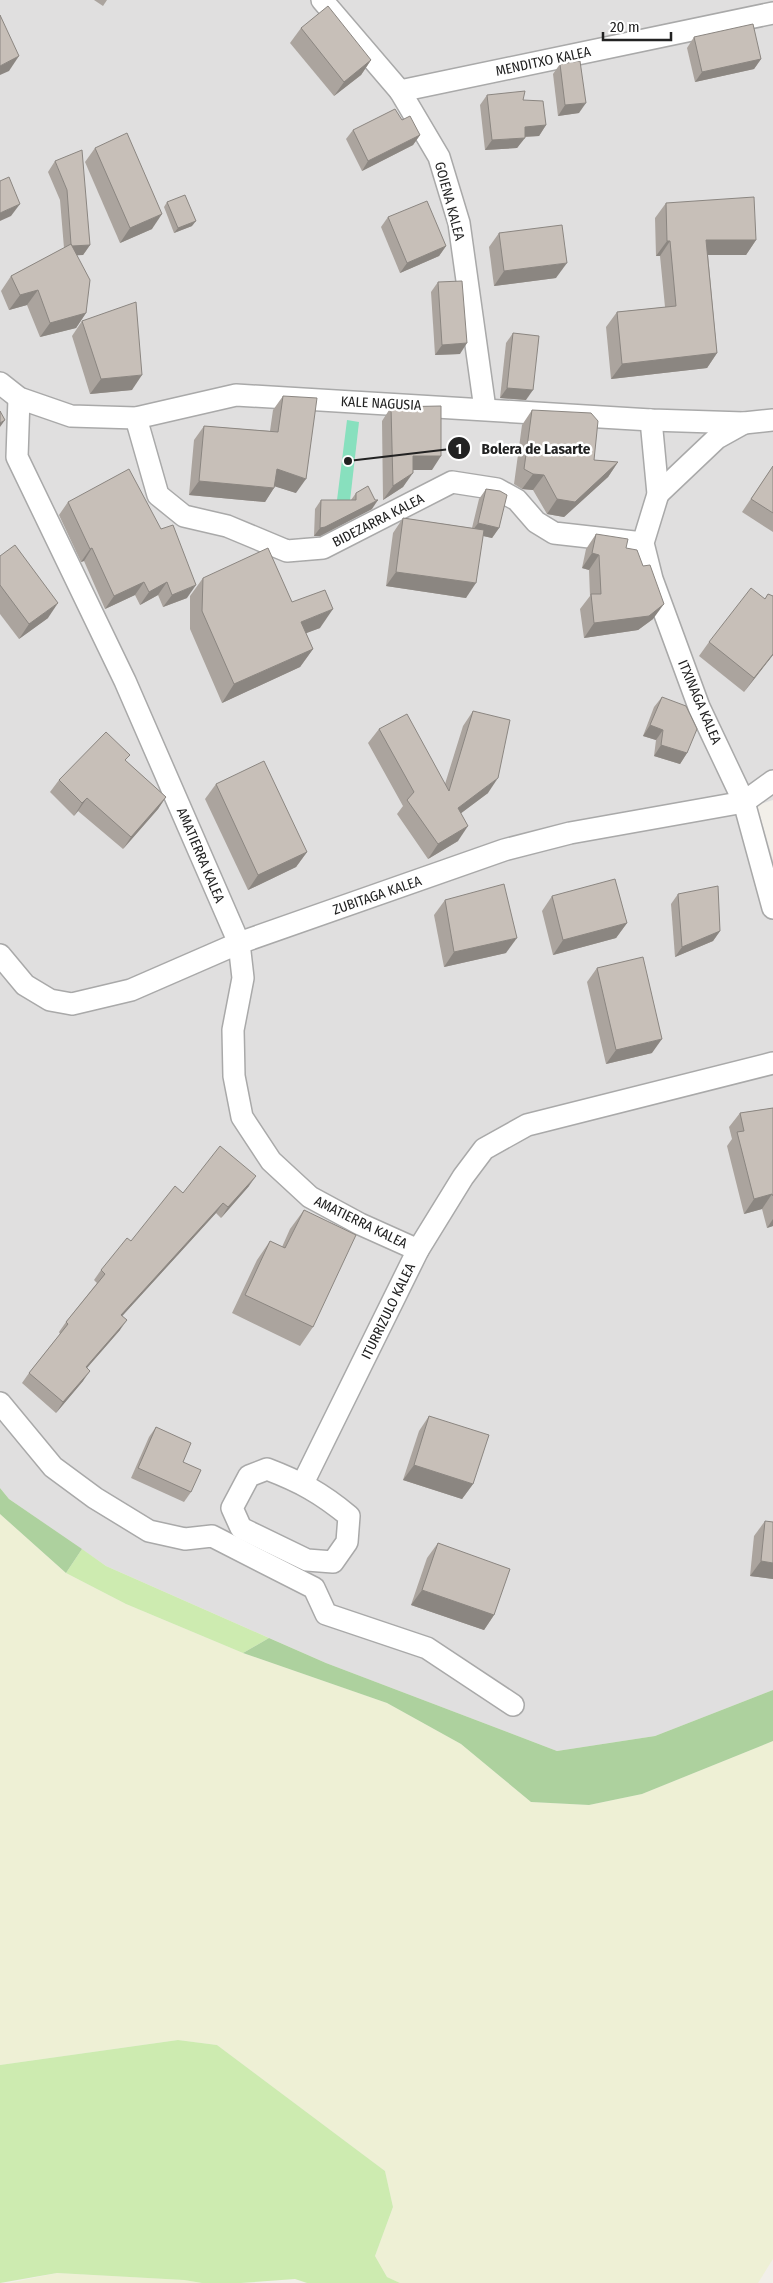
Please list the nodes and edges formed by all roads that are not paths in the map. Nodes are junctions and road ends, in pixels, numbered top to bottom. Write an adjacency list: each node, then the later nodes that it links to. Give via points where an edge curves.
1 (322, 0): 3 (street, GOIENA KALEA)
2 (773, 13): 3 (street, MENDITXO KALEA)
3 (400, 91): 6 (street, GOIENA KALEA, via 439,156 459,223)
4 (0, 383): 5 (street, KALE NAGUSIA)
5 (19, 398): 7 (street, KALE NAGUSIA, via 71,416); 16 (street, AMATIERRA KALEA, via 17,458 125,681)
6 (485, 409): 7 (street, KALE NAGUSIA, via 236,395); 8 (street, KALE NAGUSIA)
7 (136, 418): 12 (street, BIDEZARRA KALEA, via 158,495 184,516 227,526 287,551 323,548 452,482 497,489 516,500 536,522 554,534)
8 (651, 420): 10 (street, KALE NAGUSIA); 11 (street)
9 (773, 420): 10 (street, KALE NAGUSIA)
10 (744, 423): 11 (street, via 717,438)
11 (658, 494): 12 (street)
12 (643, 543): 14 (street, ITXINAGA KALEA, via 652,580 699,708)
13 (773, 781): 14 (street, ZUBITAGA KALEA)
14 (744, 802): 15 (street, ITXINAGA KALEA); 16 (street, ZUBITAGA KALEA, via 570,833 504,850)
15 (773, 908)
16 (239, 943): 17 (street, ZUBITAGA KALEA, via 131,990 72,1004 50,1000 25,985); 19 (street, AMATIERRA KALEA, via 243,978 233,1030 234,1076 242,1117 271,1161 310,1197)
17 (0, 955)
18 (773, 1063): 19 (street, ITURRIZULO KALEA, via 527,1124 484,1149 462,1177)
19 (418, 1250): 21 (street, ITURRIZULO KALEA)
20 (0, 1403): 22 (street, via 53,1467 95,1498 150,1531 185,1540 212,1536 314,1588 326,1614 426,1648)
21 (303, 1483): 21 (street, via 267,1469 249,1476 232,1508 241,1528 307,1560 333,1562 347,1542 349,1516)
22 (513, 1705)

